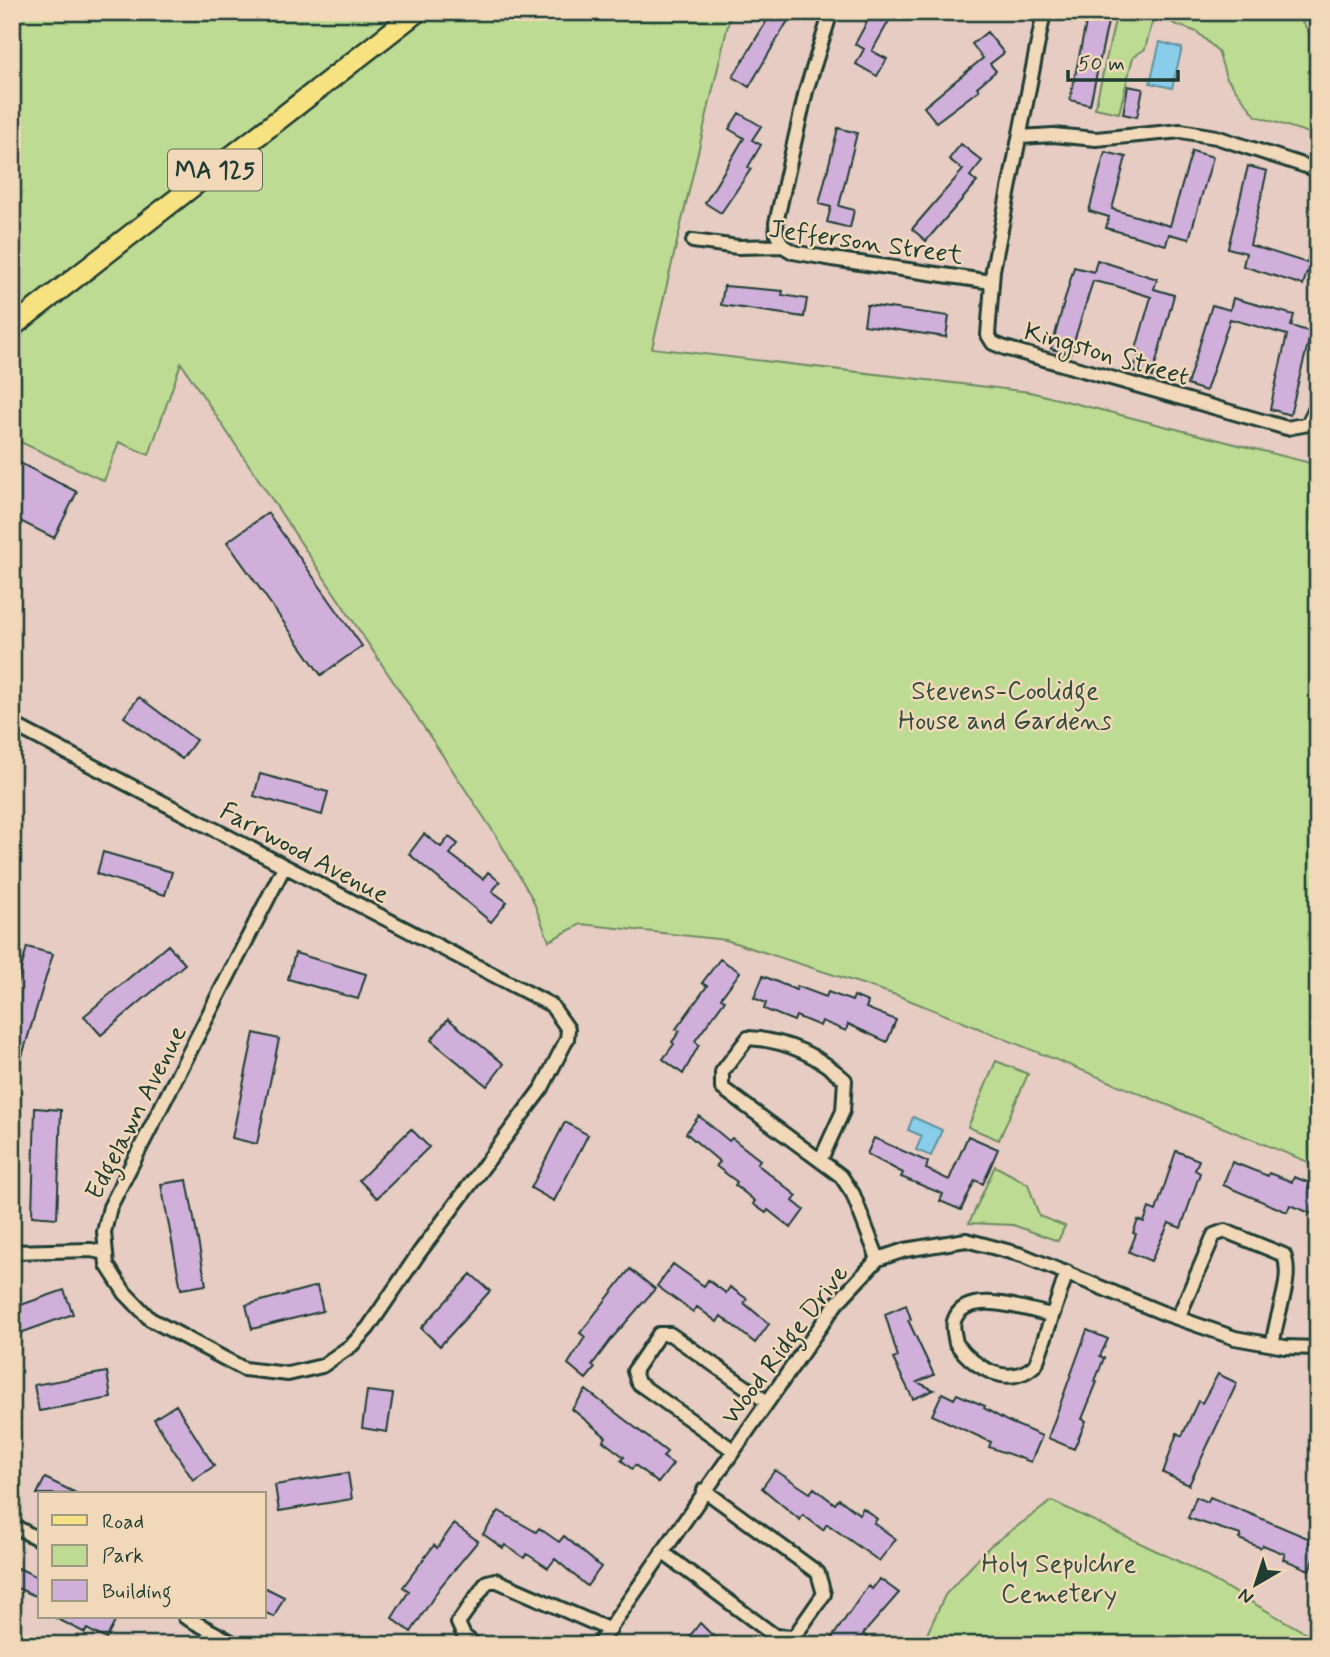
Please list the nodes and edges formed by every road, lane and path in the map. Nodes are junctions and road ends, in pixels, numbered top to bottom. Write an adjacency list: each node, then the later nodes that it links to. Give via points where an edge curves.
1 (417, 12): 9 (main road, MA 125)
2 (831, 12): 7 (street, via 801,110 776,222)
3 (1044, 12): 4 (street, Kingston Street)
4 (1020, 137): 5 (street, via 1096,139 1181,131 1216,137); 8 (street, Kingston Street)
5 (1318, 170)
6 (693, 241): 7 (street, Jefferson Street, via 737,247)
7 (783, 246): 8 (street, Jefferson Street, via 832,259)
8 (992, 282): 10 (street, Kingston Street, via 988,335 1004,348 1287,428 1308,424)
9 (12, 327)
10 (1318, 404)
11 (12, 724): 12 (street, Farrwood Avenue)
12 (284, 867): 13 (street, Farrwood Avenue, via 551,1005); 16 (street, Edgelawn Avenue, via 110,1207 104,1233)
13 (568, 1029): 16 (street, Edgelawn Avenue, via 542,1087 368,1328 321,1366 304,1373 265,1373 244,1369 190,1342 139,1310 115,1280)
14 (821, 1159): 14 (street, via 722,1088 722,1072 748,1038 775,1041 815,1057 845,1080 843,1111); 17 (street, via 853,1194)
15 (12, 1251): 16 (street)
16 (106, 1253)
17 (878, 1259): 18 (street, Wood Ridge Drive, via 966,1240); 23 (street, Wood Ridge Drive, via 836,1304)
18 (1067, 1272): 19 (street); 20 (street, Wood Ridge Drive)
19 (1051, 1315): 19 (street, via 1036,1364 1017,1376 983,1369 956,1343 953,1322 958,1315 987,1301)
20 (1178, 1318): 21 (street, Wood Ridge Drive, via 1235,1338); 21 (street, via 1214,1235 1225,1231 1284,1255 1289,1268)
21 (1273, 1345): 22 (street, Wood Ridge Drive)
22 (1318, 1348)
23 (767, 1402): 24 (street, Wood Ridge Drive); 24 (street, via 670,1334 659,1334 634,1371 638,1383)
24 (733, 1451): 25 (street, Wood Ridge Drive)
25 (704, 1490): 28 (street, Wood Ridge Drive); 28 (street, via 818,1573 824,1594 794,1637 775,1636)
26 (12, 1525): 27 (street)
27 (38, 1539)
28 (662, 1552): 30 (street, Wood Ridge Drive)
29 (187, 1618): 31 (street)
30 (610, 1630): 32 (street, via 495,1580 487,1582 458,1623); 33 (street, Wood Ridge Drive)
31 (237, 1645)
32 (475, 1645)
33 (598, 1645)

